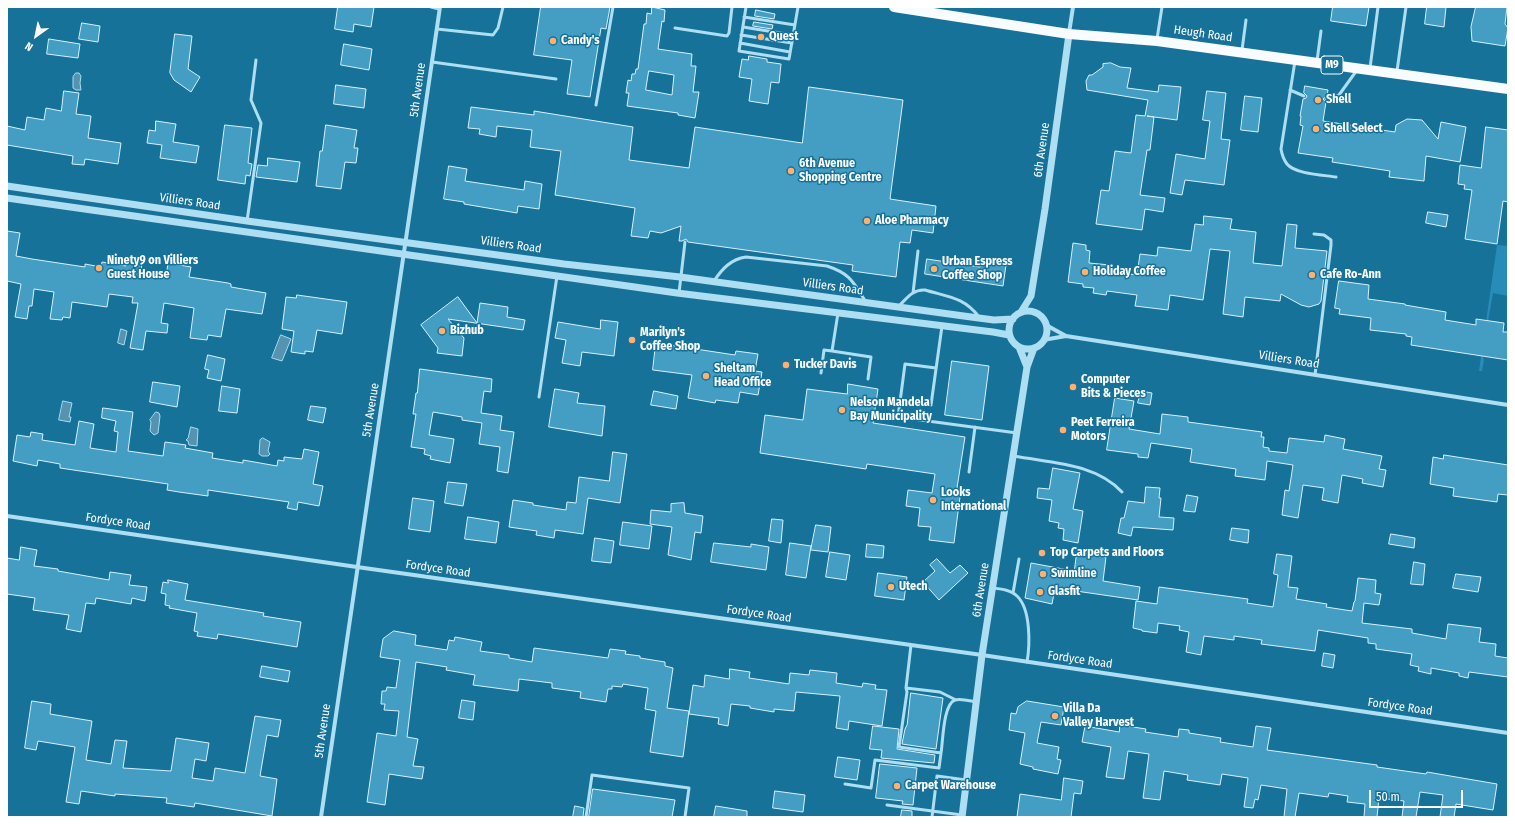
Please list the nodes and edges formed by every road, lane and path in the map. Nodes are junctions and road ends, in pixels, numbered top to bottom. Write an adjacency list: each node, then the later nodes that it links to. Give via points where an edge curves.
1 (431, 7): 12 (lane)
2 (503, 7): 19 (lane, via 494,35)
3 (613, 7): 41 (lane)
4 (732, 7): 18 (lane, via 727,36)
5 (746, 7): 14 (lane)
6 (798, 7): 16 (lane)
7 (894, 7): 13 (main road, Heugh Road / M9)
8 (1073, 7): 21 (street, 6th Avenue)
9 (1162, 7): 24 (lane)
10 (1378, 7): 34 (lane)
11 (1406, 7): 35 (lane)
12 (440, 8): 19 (street, 5th Avenue)
13 (919, 9): 21 (main road, Heugh Road / M9)
14 (744, 17): 16 (lane); 17 (lane)
15 (1246, 20): 28 (lane)
16 (795, 25): 23 (lane)
17 (743, 27): 22 (lane); 23 (lane)
18 (675, 28)
19 (436, 29): 31 (street, 5th Avenue)
20 (1320, 31): 32 (lane)
21 (1069, 34): 24 (main road, Heugh Road / M9); 59 (street, 6th Avenue)
22 (741, 35): 25 (lane); 26 (lane)
23 (793, 35): 26 (lane)
24 (1157, 41): 28 (main road, Heugh Road / M9)
25 (740, 43): 27 (lane); 27 (lane, via 739,51 789,59)
26 (792, 43): 27 (lane)
27 (790, 52)
28 (1242, 52): 30 (main road, Heugh Road / M9)
29 (256, 60): 47 (lane, via 251,100 261,123)
30 (1295, 60): 32 (main road, Heugh Road / M9); 38 (lane)
31 (432, 62): 36 (lane); 50 (street, 5th Avenue)
32 (1317, 63): 33 (main road, Heugh Road / M9)
33 (1358, 68): 34 (main road, Heugh Road / M9); 40 (lane, via 1339,95)
34 (1370, 70): 35 (main road, Heugh Road / M9)
35 (1397, 73): 37 (main road, Heugh Road / M9)
36 (556, 79)
37 (1508, 89)
38 (1290, 90): 39 (lane); 42 (lane, via 1281,149 1283,157 1288,165 1302,172)
39 (1304, 96)
40 (1326, 98)
41 (596, 105)
42 (1336, 176)
43 (7, 186): 44 (street, Villiers Road)
44 (76, 196): 46 (street); 47 (street, Villiers Road)
45 (7, 198): 46 (street, Villiers Road)
46 (75, 208): 48 (street, Villiers Road)
47 (246, 221): 48 (street); 50 (street, Villiers Road)
48 (242, 232): 53 (street, Villiers Road)
49 (1314, 234): 78 (lane, via 1331,240)
50 (406, 242): 53 (street, 5th Avenue); 55 (street, Villiers Road)
51 (685, 242): 55 (lane)
52 (918, 251): 58 (lane)
53 (404, 255): 54 (street, Villiers Road); 90 (street, 5th Avenue)
54 (557, 276): 57 (street, Villiers Road); 80 (lane)
55 (680, 277): 56 (street, Villiers Road); 57 (lane)
56 (713, 282): 60 (street, Villiers Road); 60 (lane, via 721,270 730,263 746,257 827,266 847,275)
57 (679, 293): 63 (street, Villiers Road)
58 (913, 293): 61 (lane); 65 (lane, via 925,290 963,301)
59 (1031, 296): 62 (street, 6th Avenue); 64 (street, 6th Avenue)
60 (867, 303): 61 (street, Villiers Road)
61 (898, 307): 65 (street, Villiers Road)
62 (1021, 312): 64 (street); 66 (street, 6th Avenue)
63 (838, 313): 68 (street, Villiers Road); 74 (lane)
64 (1036, 313): 67 (street, 6th Avenue)
65 (980, 318): 66 (street, Villiers Road)
66 (1013, 319): 69 (street, via 1008,329)
67 (1046, 325): 70 (street, Villiers Road); 71 (street)
68 (942, 326): 69 (street, Villiers Road); 75 (lane)
69 (1009, 335): 72 (street, 6th Avenue)
70 (1066, 336): 71 (street, Villiers Road); 78 (street, Villiers Road)
71 (1044, 340): 73 (street)
72 (1019, 347): 73 (street); 76 (street, 6th Avenue)
73 (1034, 348): 76 (street, 6th Avenue)
74 (832, 351): 77 (lane, via 824,350); 79 (lane, via 871,357)
75 (936, 368): 81 (lane); 83 (lane, via 905,364 898,417)
76 (1027, 368): 84 (street, 6th Avenue)
77 (821, 373)
78 (1315, 375): 82 (street, Villiers Road)
79 (868, 378)
80 (539, 397)
81 (931, 405)
82 (1508, 405)
83 (975, 427): 84 (lane); 86 (lane)
84 (1017, 433): 85 (street, 6th Avenue)
85 (1014, 456): 87 (lane, via 1090,470 1107,478); 91 (street, 6th Avenue)
86 (969, 472)
87 (1122, 492)
88 (7, 516): 90 (street, Fordyce Road)
89 (1019, 559): 92 (lane)
90 (357, 567): 93 (street, Fordyce Road); 106 (street, 5th Avenue)
91 (993, 588): 92 (lane); 94 (street, 6th Avenue)
92 (1013, 593): 95 (lane, via 1022,603 1028,621)
93 (911, 645): 94 (street, Fordyce Road); 96 (lane)
94 (982, 655): 95 (street, Fordyce Road); 98 (street, 6th Avenue)
95 (1028, 662): 99 (street, Fordyce Road)
96 (906, 688): 97 (lane, via 945,693); 100 (lane, via 899,747)
97 (956, 700): 98 (lane); 100 (lane, via 947,708)
98 (976, 702): 101 (street, 6th Avenue)
99 (1508, 733)
100 (941, 753): 102 (lane, via 939,768 875,760 871,788)
101 (966, 780): 104 (lane, via 937,776); 105 (street, 6th Avenue)
102 (845, 784)
103 (887, 805): 104 (lane)
104 (932, 811): 105 (lane); 109 (lane)
105 (962, 816)
106 (321, 817)
107 (586, 817): 108 (lane, via 592,775 689,788)
108 (685, 817)
109 (932, 817)

